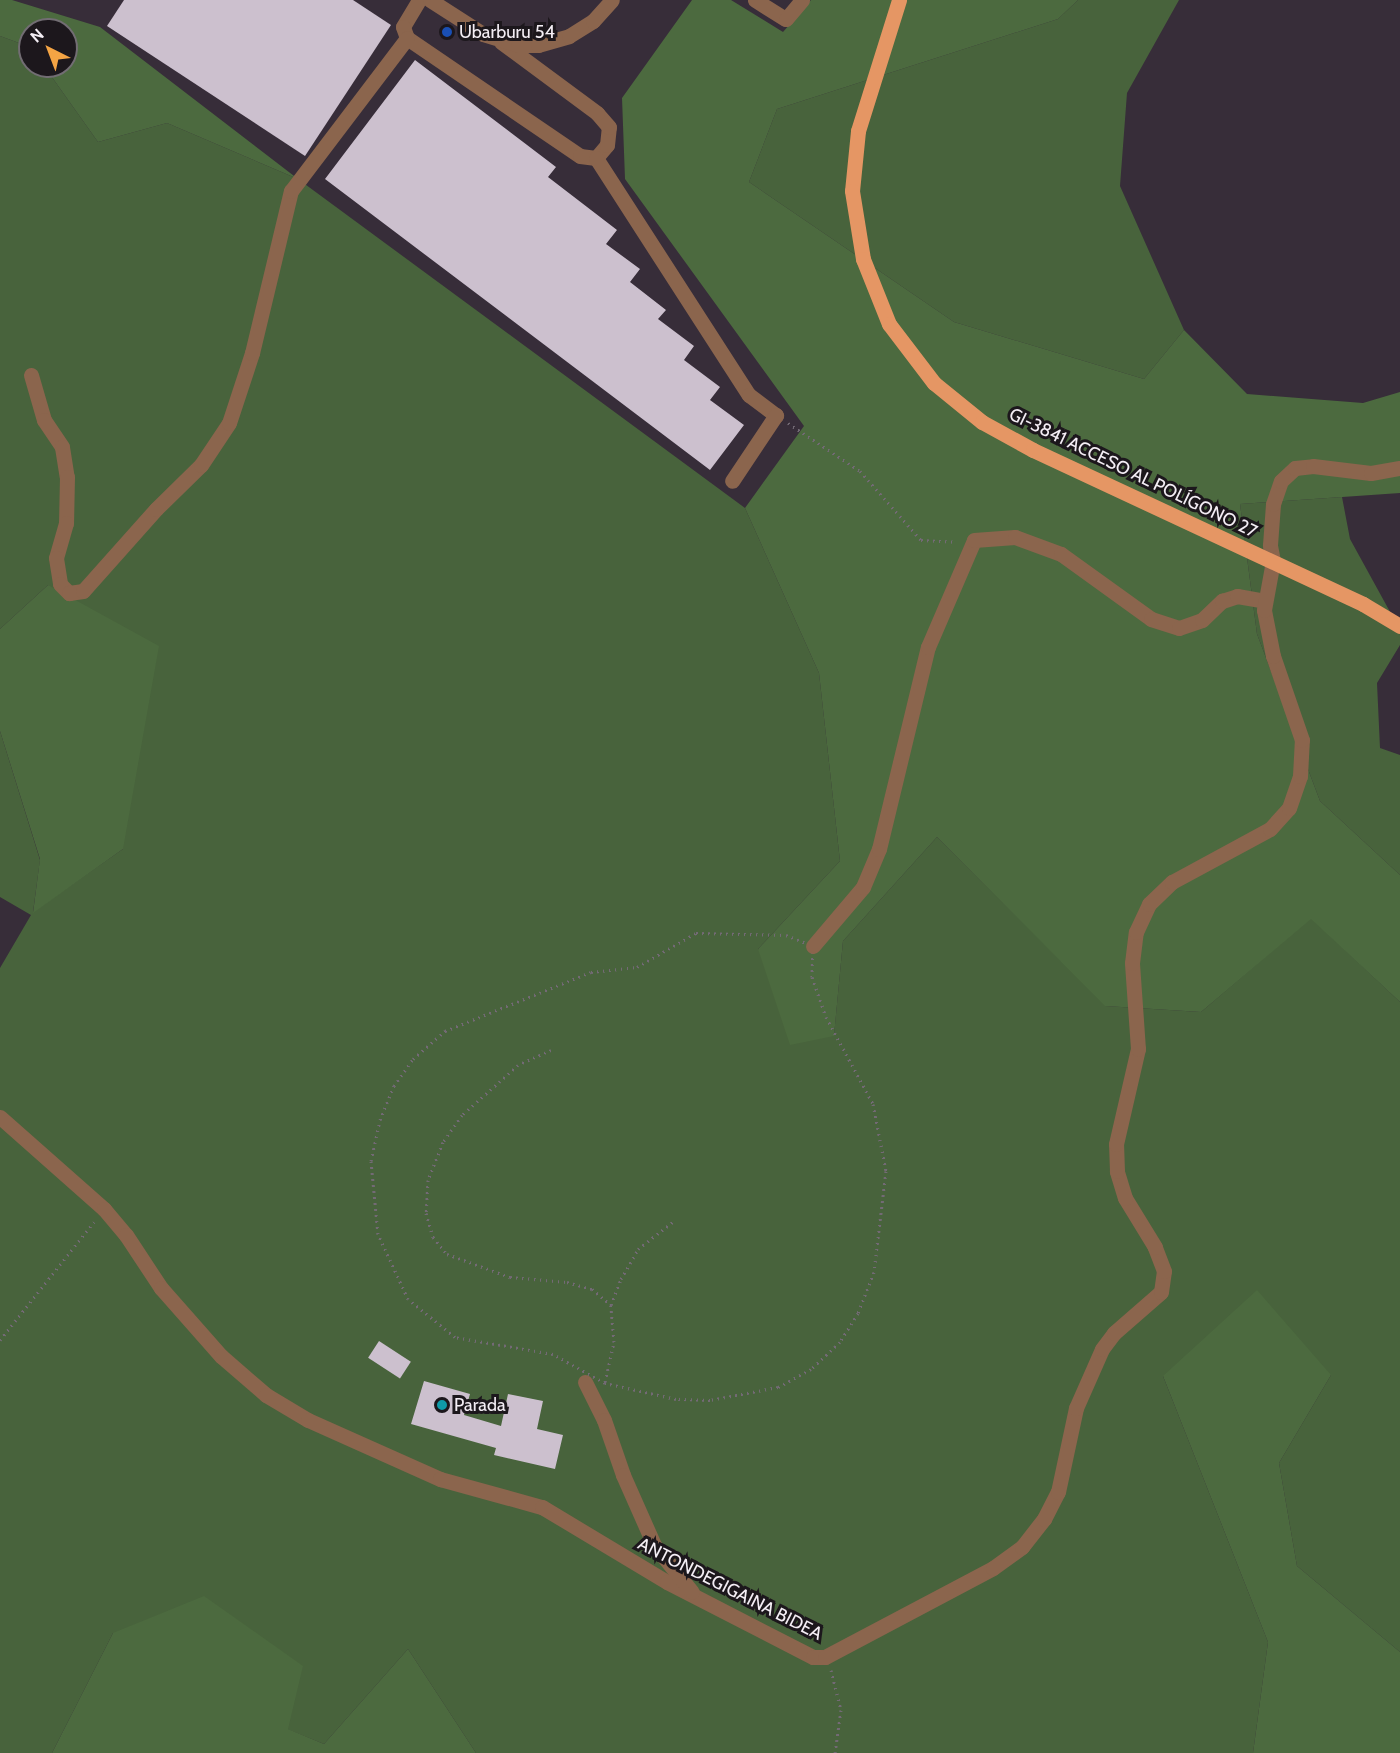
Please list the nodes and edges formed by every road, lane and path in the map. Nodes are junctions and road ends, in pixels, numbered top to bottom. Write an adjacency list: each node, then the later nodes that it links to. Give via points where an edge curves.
1 (419, 0): 7 (street, via 403,27)
2 (430, 0): 8 (street)
3 (612, 0): 8 (street, via 592,21 569,36 538,45)
4 (755, 0): 5 (street, via 786,19)
5 (801, 0)
6 (899, 0): 15 (main road, GI-3841 ACCESO AL POLÍGONO 27, via 858,131 852,191 863,259 889,324 934,383 982,422 1033,450)
7 (407, 38): 9 (street, via 580,156); 10 (street, via 291,191 252,353 230,423 201,465 83,591 69,593 60,584 56,558 66,523 67,477 62,447 44,420)
8 (501, 42): 9 (street, via 597,113 609,127 607,145)
9 (596, 158): 11 (street, via 749,395)
10 (31, 375)
11 (776, 416): 13 (street); 14 (path, via 860,471 921,540)
12 (1400, 468): 15 (street, ANTONDEGIGAINA BIDEA, via 1371,473 1313,466 1295,468 1281,481 1273,504)
13 (732, 481)
14 (974, 540): 16 (street, via 1015,537 1061,554 1151,619 1179,628 1202,620 1222,601 1237,596); 18 (street, via 928,647 879,849 863,887)
15 (1273, 561): 16 (street, ANTONDEGIGAINA BIDEA); 17 (main road, GI-3841 ACCESO AL POLÍGONO 27)
16 (1264, 601): 29 (street, ANTONDEGIGAINA BIDEA, via 1273,656 1302,740 1300,776 1290,808 1270,829 1172,882 1149,904 1136,932 1132,963 1138,1049 1116,1144 1117,1171 1125,1198 1155,1247 1164,1271 1161,1292 1114,1333 1102,1349 1076,1408 1058,1492 1044,1519 1022,1547 993,1568)
17 (1400, 626)
18 (813, 946): 26 (path, via 812,976 826,1017 873,1104 886,1171 874,1272 858,1313 833,1349 811,1369 778,1387 710,1400 676,1399); 26 (path, via 786,935 696,933 637,967 591,972 453,1027 413,1059 394,1086 380,1119 371,1161 372,1200 378,1234 408,1299 455,1337 553,1354)
19 (551, 1050): 23 (path, via 518,1065 462,1115 443,1142 428,1180 426,1214 433,1237 447,1254 510,1277 567,1282 592,1289)
20 (0, 1117): 21 (street, ANTONDEGIGAINA BIDEA)
21 (104, 1209): 24 (path); 28 (street, ANTONDEGIGAINA BIDEA, via 160,1288 221,1356 266,1395 308,1420 440,1479 542,1507)
22 (674, 1221): 23 (path, via 638,1249)
23 (611, 1305): 26 (path, via 614,1342)
24 (0, 1340)
25 (585, 1382): 28 (street, via 654,1545)
26 (605, 1383): 27 (path)
27 (605, 1392)
28 (696, 1596): 29 (street, ANTONDEGIGAINA BIDEA, via 813,1657)
29 (825, 1657): 30 (path, via 841,1710)
30 (835, 1753)

